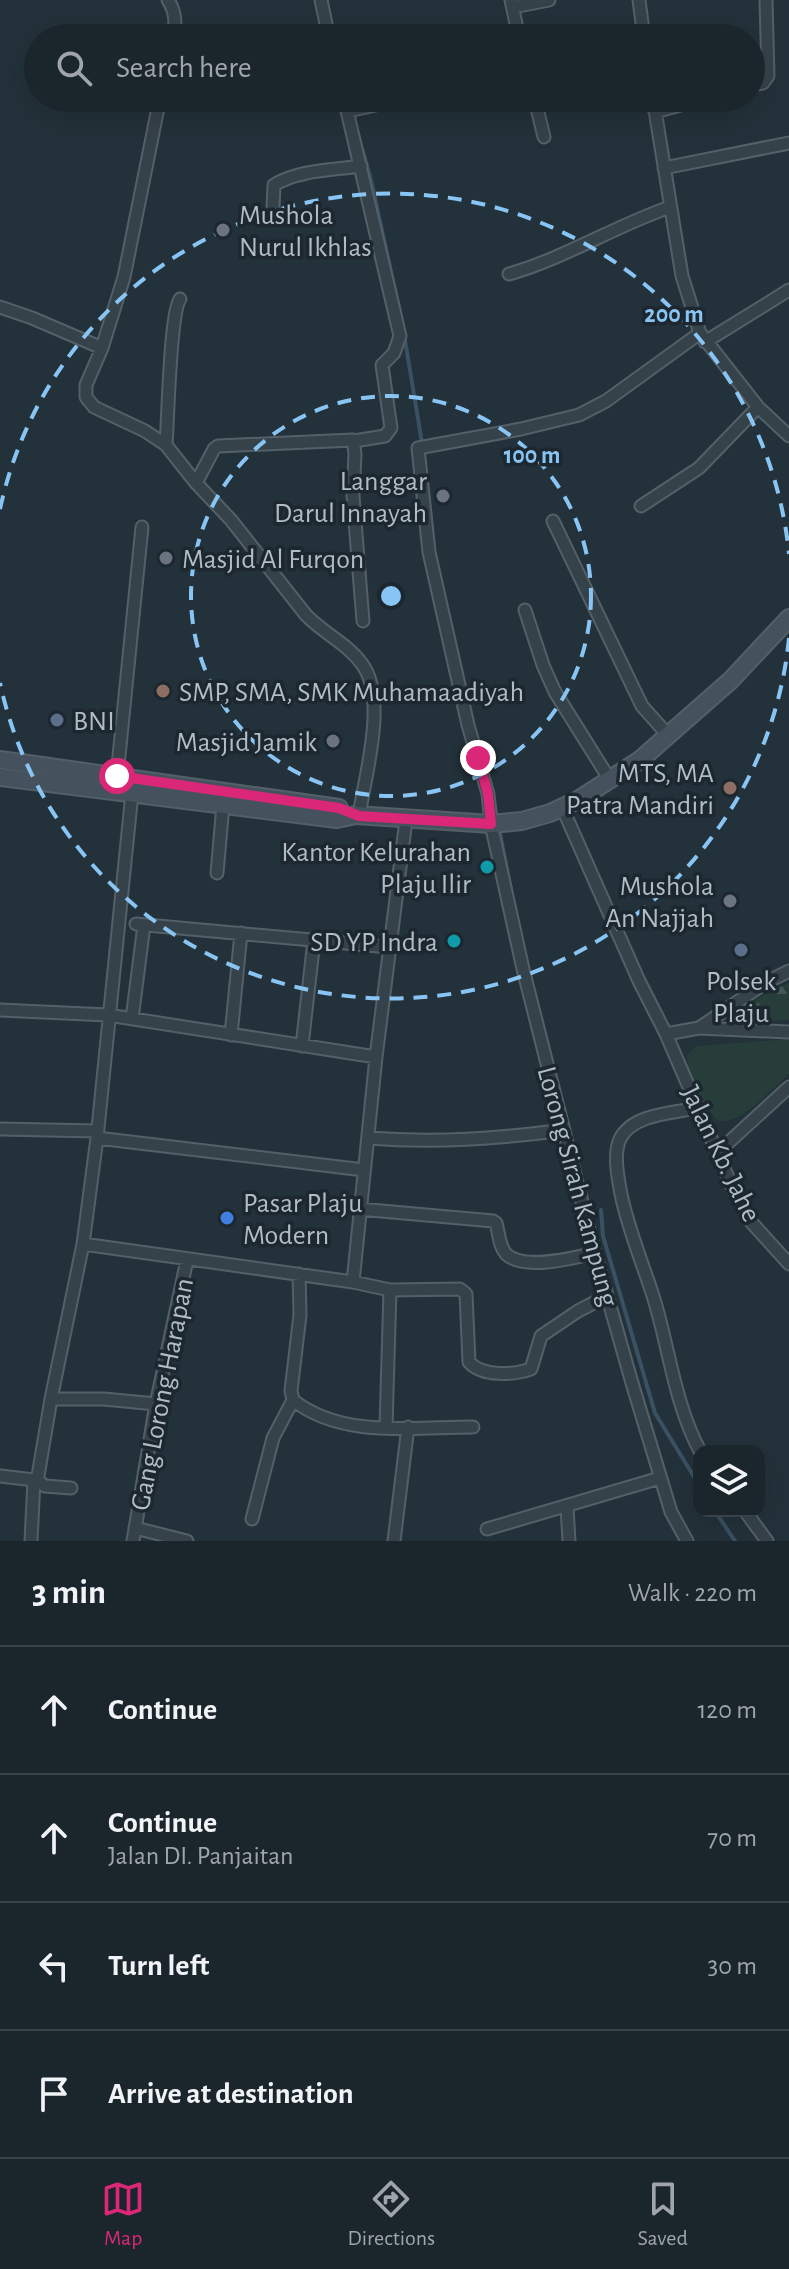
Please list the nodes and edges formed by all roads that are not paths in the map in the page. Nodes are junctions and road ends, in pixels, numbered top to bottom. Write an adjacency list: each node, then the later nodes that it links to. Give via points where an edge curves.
1 (168, 0): 7 (street)
2 (321, 0): 8 (street)
3 (549, 0): 6 (street)
4 (639, 0): 10 (street)
5 (766, 0): 11 (street)
6 (512, 4): 9 (street)
7 (175, 24)
8 (326, 24)
9 (516, 24)
10 (642, 24)
11 (765, 80)
12 (157, 112): 27 (street, via 124,277)
13 (348, 112): 18 (street)
14 (538, 112): 16 (street)
15 (655, 112): 19 (street)
16 (544, 137)
17 (789, 143): 19 (street)
18 (361, 166): 20 (street, via 278,182); 30 (street, via 400,336 382,365 391,428 385,436)
19 (664, 168): 21 (street)
20 (273, 207)
21 (670, 207): 22 (street); 26 (street, via 682,276)
22 (509, 274)
23 (789, 290): 26 (street)
24 (180, 299): 31 (street, via 173,325)
25 (0, 307): 27 (street)
26 (703, 337): 28 (street); 49 (street, Lorong Sirah Kampung, via 579,415 418,448 429,552)
27 (102, 348): 31 (street, via 86,385 87,401)
28 (758, 407): 29 (street); 33 (street, via 699,468)
29 (789, 436)
30 (354, 441): 32 (street, via 218,446); 38 (street)
31 (166, 445): 32 (street)
32 (196, 483): 47 (street, via 306,615 363,665 375,716)
33 (641, 506)
34 (553, 521): 39 (street, via 642,706)
35 (142, 527): 41 (street)
36 (525, 610): 43 (street, via 555,692)
37 (789, 618): 39 (main road, via 731,680)
38 (363, 621)
39 (667, 734): 43 (main road)
40 (0, 760): 41 (main road)
41 (117, 776): 47 (main road)
42 (0, 777): 44 (main road)
43 (610, 780): 46 (main road)
44 (132, 793): 45 (main road); 56 (street)
45 (223, 805): 47 (main road, via 337,819); 50 (street)
46 (562, 807): 49 (main road, via 522,821); 60 (street, Jalan Kb. Jahe)
47 (358, 815): 48 (main road)
48 (406, 820): 49 (main road); 53 (street)
49 (491, 824): 67 (street, Lorong Sirah Kampung)
50 (217, 873)
51 (241, 933): 52 (street); 57 (street, via 140,924); 61 (street)
52 (314, 940): 53 (street); 62 (street)
53 (389, 947): 63 (street)
54 (789, 971): 58 (street)
55 (0, 1010): 56 (street)
56 (108, 1015): 57 (street); 68 (street)
57 (132, 1019): 61 (street)
58 (699, 1028): 59 (street); 60 (street)
59 (789, 1032)
60 (666, 1034): 65 (street, Jalan Kb. Jahe)
61 (231, 1035): 62 (street)
62 (302, 1046): 63 (street)
63 (376, 1057): 69 (street)
64 (789, 1087): 70 (street)
65 (697, 1108): 70 (street, Jalan Kb. Jahe); 87 (street, via 648,1118 630,1128 620,1138 617,1160 627,1218)
66 (0, 1129): 68 (street)
67 (564, 1130): 69 (street, via 469,1141); 74 (street, Lorong Sirah Kampung)
68 (98, 1134): 71 (street); 73 (street)
69 (368, 1138): 71 (street)
70 (717, 1153): 76 (street, Jalan Kb. Jahe, via 752,1223)
71 (364, 1170): 72 (street)
72 (359, 1209): 74 (street, via 493,1221 506,1253 520,1260 555,1262); 78 (street)
73 (83, 1244): 75 (street); 81 (street)
74 (595, 1253): 80 (street, Lorong Sirah Kampung)
75 (187, 1260): 77 (street); 83 (street, Gang Lorong Harapan)
76 (789, 1264)
77 (299, 1274): 78 (street); 82 (street)
78 (353, 1282): 79 (street)
79 (390, 1290): 80 (street, via 464,1291 469,1362 497,1373 531,1369 541,1336); 84 (street)
80 (607, 1296): 89 (street, Lorong Sirah Kampung)
81 (51, 1399): 83 (street); 90 (street)
82 (293, 1400): 84 (street, via 338,1422); 94 (street, via 273,1438)
83 (156, 1404): 96 (street, Gang Lorong Harapan)
84 (386, 1427): 85 (street)
85 (408, 1427): 86 (street); 99 (street)
86 (473, 1427)
87 (698, 1445)
88 (0, 1476): 90 (street)
89 (660, 1478): 92 (street); 101 (street, Lorong Sirah Kampung)
90 (35, 1480): 91 (street); 97 (street)
91 (71, 1488)
92 (567, 1507): 95 (street); 100 (street)
93 (749, 1517): 102 (street)
94 (252, 1519)
95 (487, 1529)
96 (134, 1535): 98 (street)
97 (31, 1541)
98 (187, 1541)
99 (394, 1541)
100 (569, 1541)
101 (687, 1541)
102 (767, 1541)

